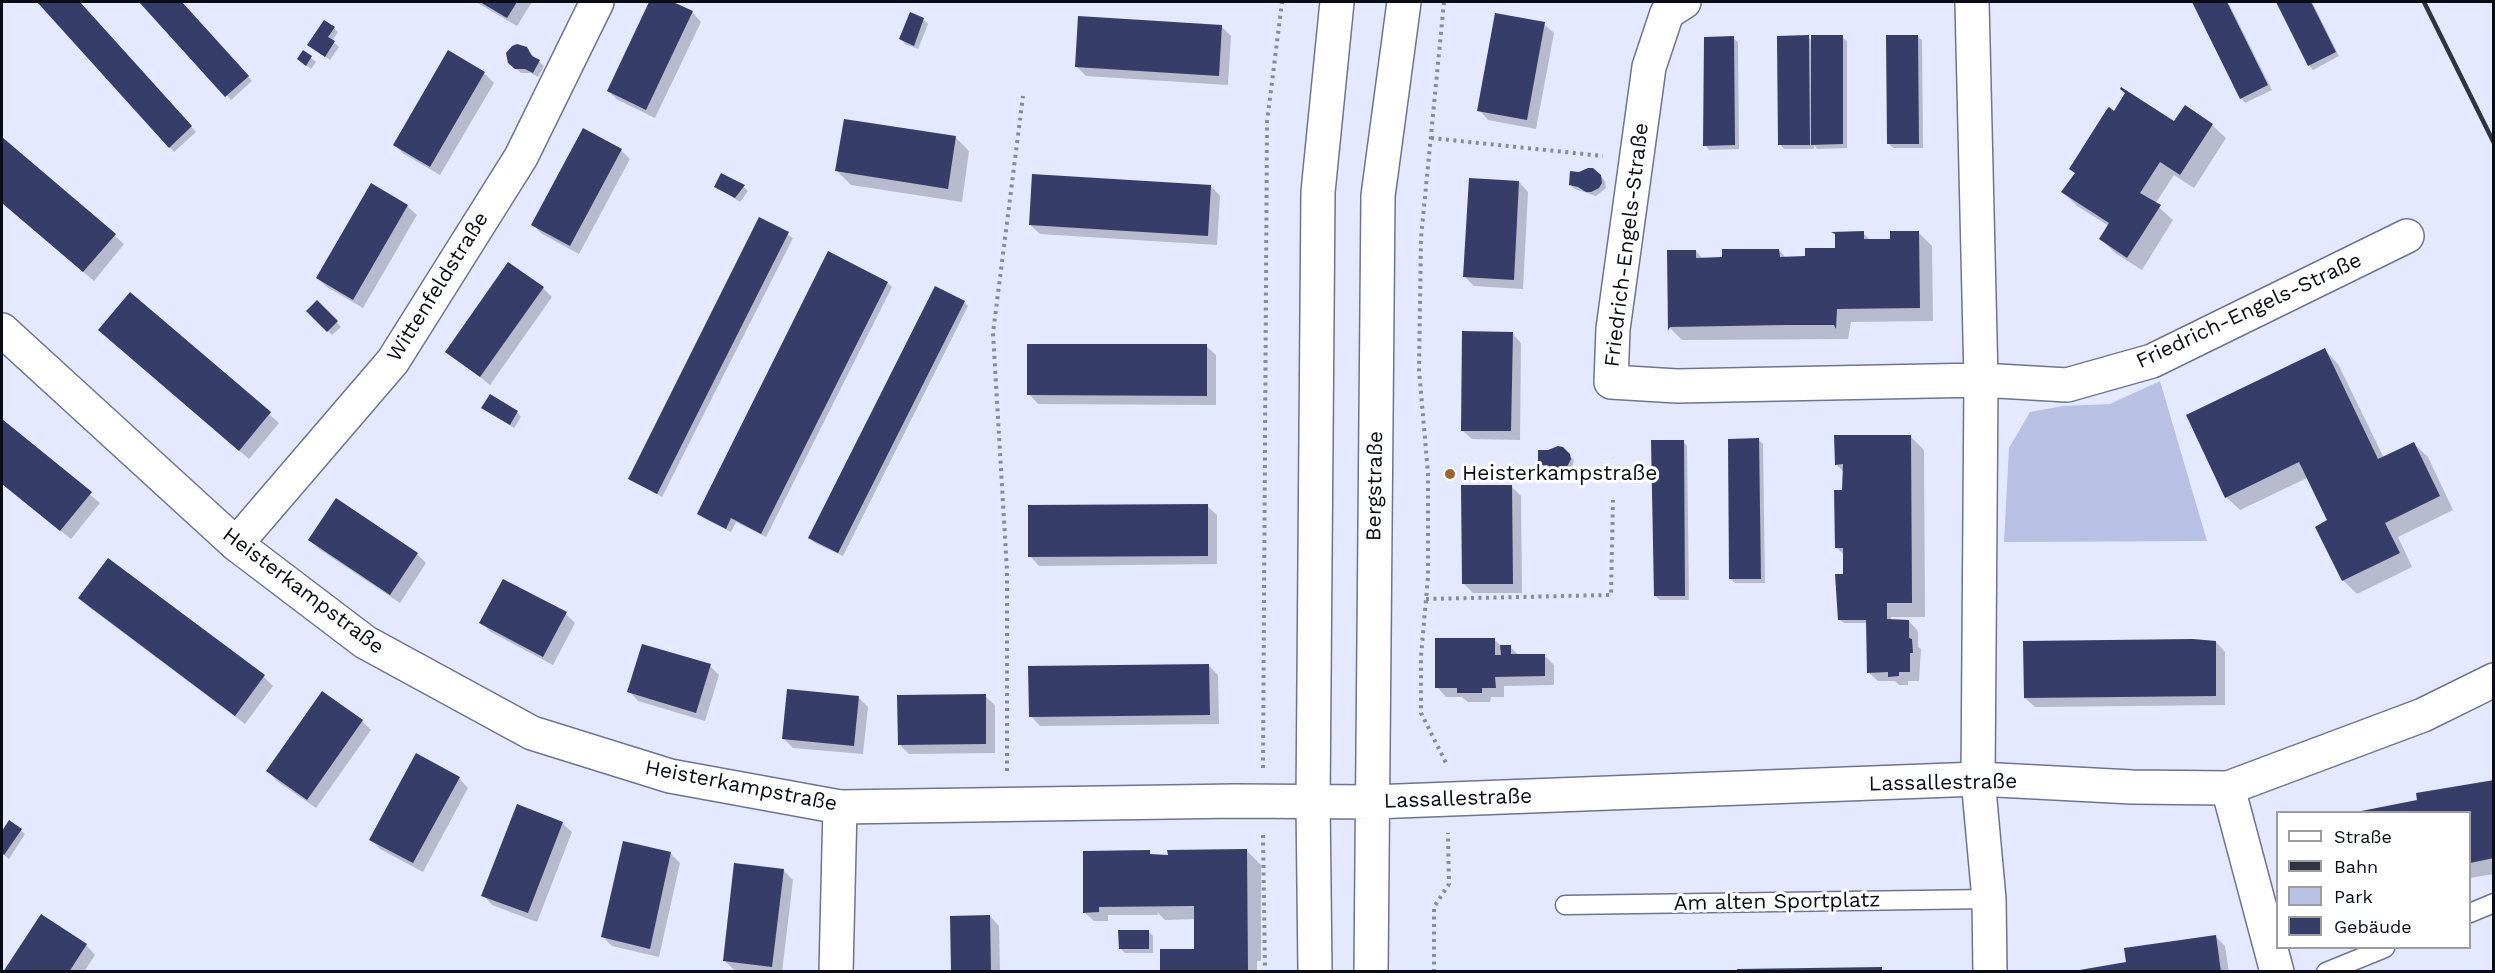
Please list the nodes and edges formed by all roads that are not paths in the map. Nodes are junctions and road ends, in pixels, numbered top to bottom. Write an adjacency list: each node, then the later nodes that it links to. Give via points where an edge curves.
1 (597, 2): 9 (street, Wittenfeldstraße, via 520,157 393,361)
2 (1337, 2): 13 (street, via 1318,192)
3 (1404, 2): 14 (street, Bergstraße, via 1378,196)
4 (1684, 2): 8 (street, Friedrich-Engels-Straße, via 1667,12 1649,67 1614,329 1611,382 1677,386)
5 (1972, 2): 8 (street)
6 (2407, 236): 8 (street, Friedrich-Engels-Straße, via 2152,360 2067,385)
7 (2, 330): 9 (street, Heisterkampstraße)
8 (1981, 380): 11 (street)
9 (236, 544): 15 (street, Heisterkampstraße, via 365,642 532,733 670,776)
10 (2493, 680): 12 (street, Lassallestraße, via 2423,715)
11 (1978, 779): 12 (street, Lassallestraße); 14 (street, Lassallestraße); 16 (street)
12 (2228, 788): 25 (street)
13 (1313, 802): 14 (street, Heisterkampstraße); 15 (street, Heisterkampstraße); 22 (street)
14 (1372, 802): 23 (street, Bergstraße)
15 (840, 807): 21 (street)
16 (1989, 899): 18 (lane, Am alten Sportplatz); 24 (street)
17 (2493, 903): 19 (lane)
18 (1565, 905)
19 (2471, 912)
20 (2383, 949): 26 (lane)
21 (836, 972)
22 (1315, 972)
23 (1371, 972)
24 (1990, 972)
25 (2277, 972)
26 (2326, 972)

